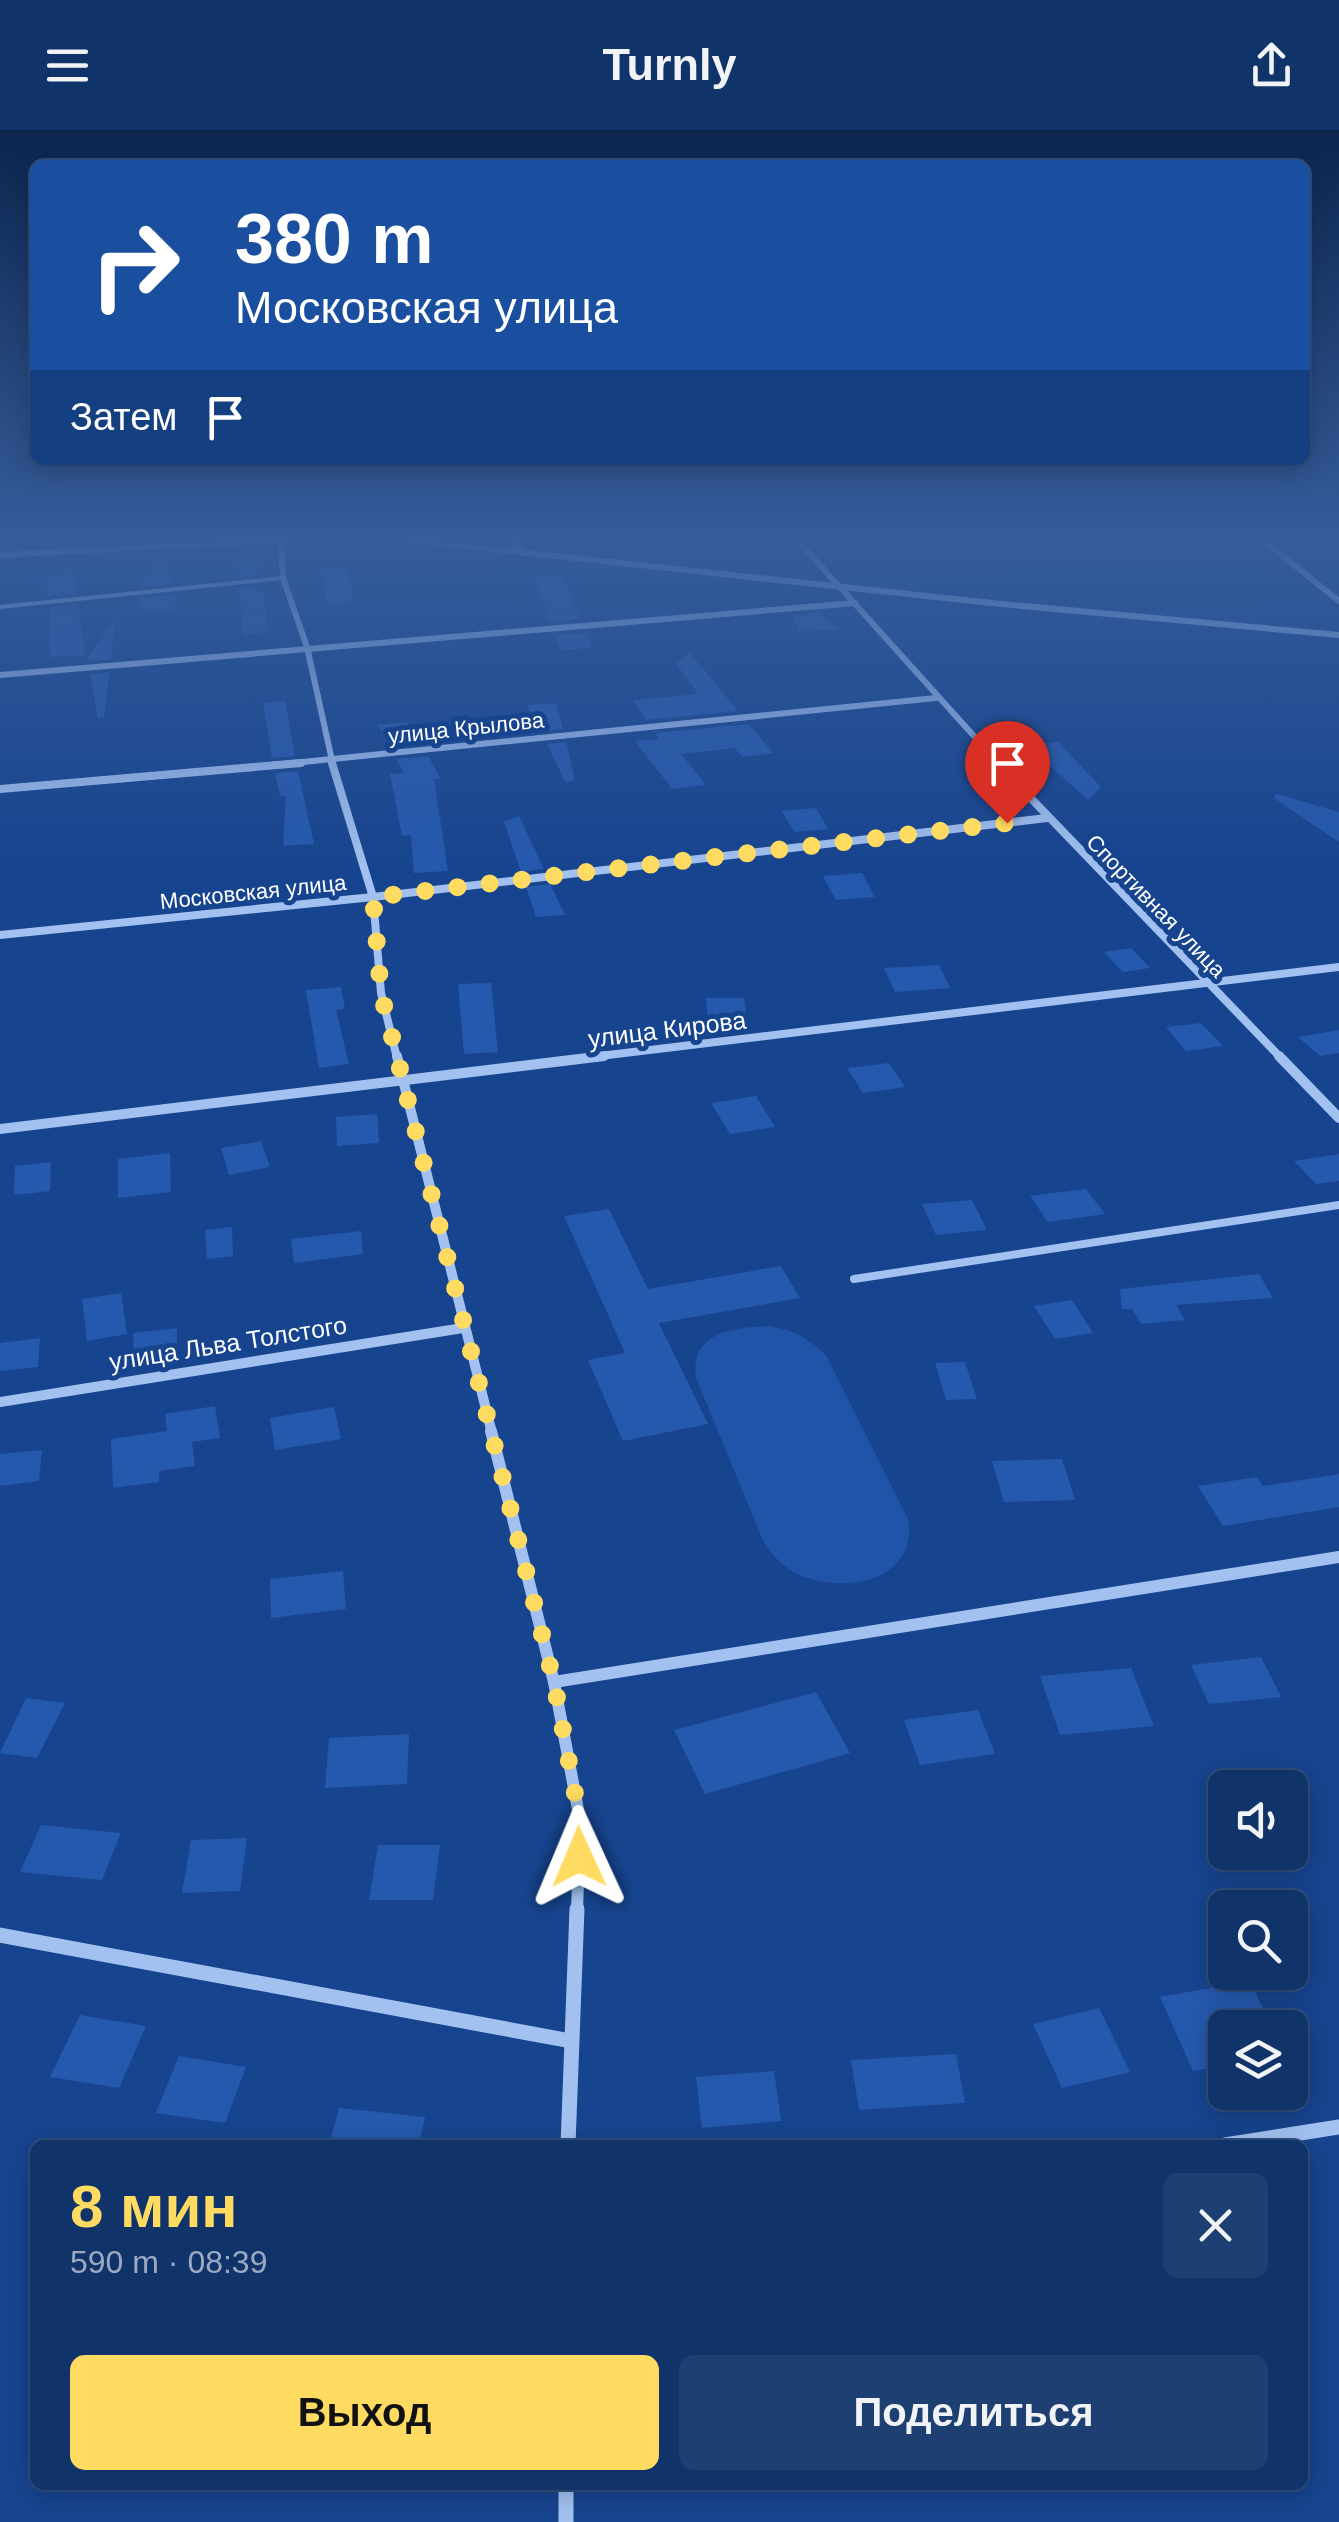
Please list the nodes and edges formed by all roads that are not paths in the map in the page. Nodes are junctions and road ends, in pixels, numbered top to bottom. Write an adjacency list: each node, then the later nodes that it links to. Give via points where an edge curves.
1 (306, 646): 2 (street); 4 (street); 6 (street)
2 (311, 646)
3 (891, 646): 5 (street, Спортивная улица)
4 (0, 675)
5 (936, 698): 6 (street, улица Крылова); 8 (street, Спортивная улица)
6 (332, 760): 7 (street, улица Крылова); 9 (street)
7 (0, 790)
8 (1047, 818): 9 (street, Московская улица); 12 (street, Спортивная улица)
9 (373, 897): 10 (street, Московская улица); 13 (street, via 381,993)
10 (0, 935)
11 (1339, 967): 12 (street, улица Кирова)
12 (1205, 982): 13 (street, улица Кирова); 14 (street, Спортивная улица)
13 (403, 1082): 15 (street, улица Кирова); 18 (street)
14 (1339, 1118)
15 (0, 1129)
16 (1339, 1205): 17 (lane)
17 (854, 1279)
18 (463, 1328): 19 (street, улица Льва Толстого); 21 (street)
19 (0, 1402)
20 (1339, 1557): 21 (street)
21 (554, 1682): 23 (street, via 580,1820)
22 (0, 1935): 23 (street)
23 (571, 2041): 25 (street)
24 (1339, 2128): 26 (street)
25 (568, 2140)
26 (1259, 2140)
27 (566, 2490): 28 (street)
28 (566, 2522)

